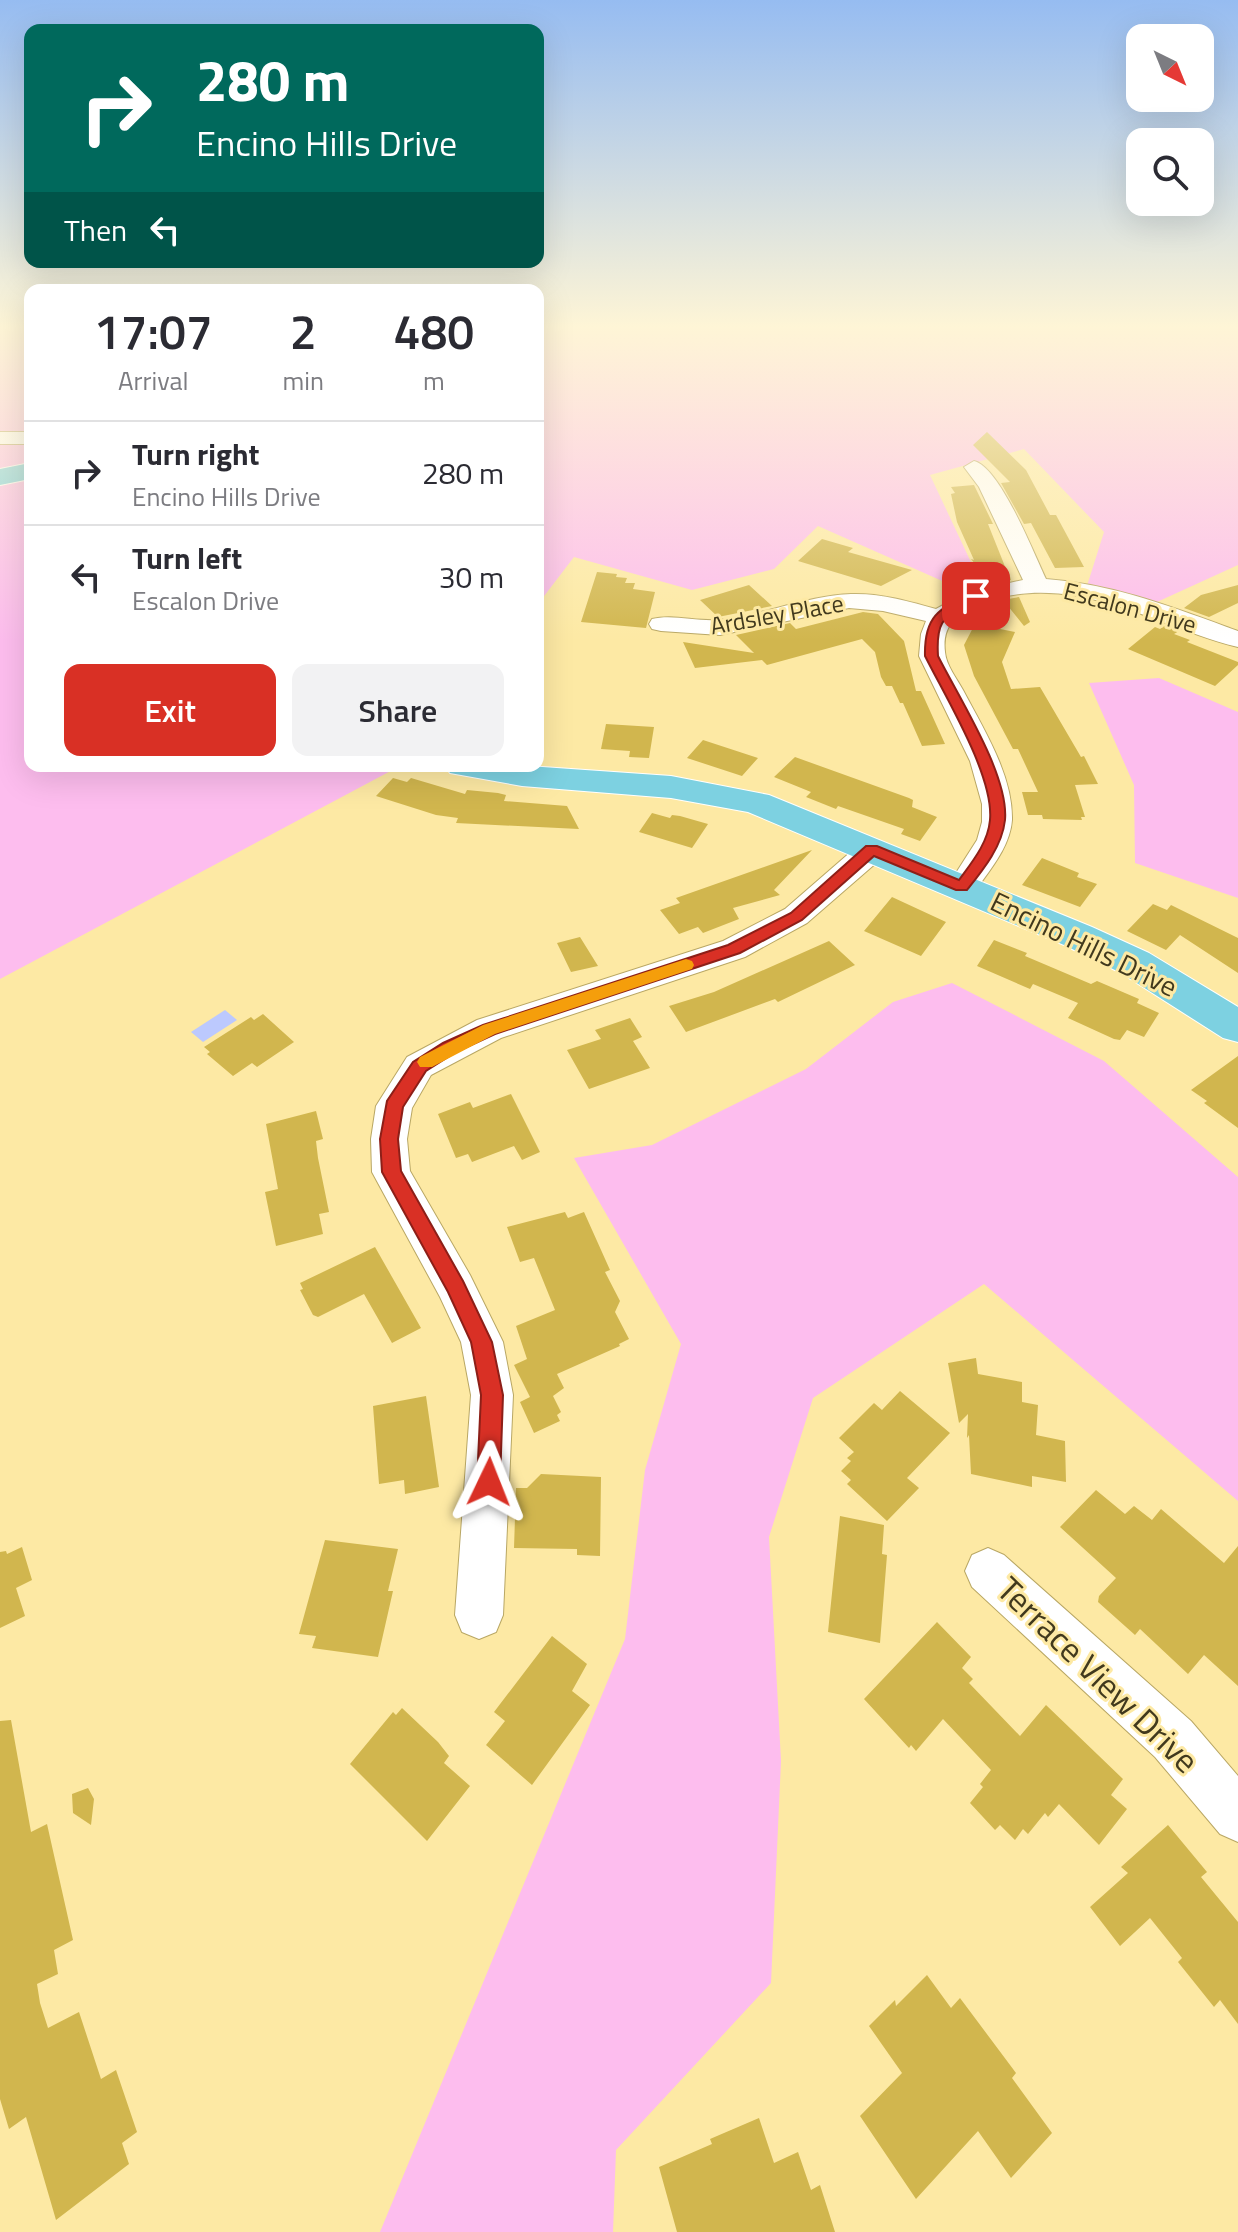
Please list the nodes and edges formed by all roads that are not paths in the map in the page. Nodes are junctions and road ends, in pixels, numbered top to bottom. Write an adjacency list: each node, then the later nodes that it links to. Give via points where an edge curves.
1 (0, 438): 2 (street)
2 (24, 438)
3 (974, 467): 6 (street, via 989,486)
4 (24, 472): 5 (main road)
5 (0, 477)
6 (1037, 584): 7 (street, Escalon Drive, via 989,591 952,606); 9 (street, Escalon Drive, via 1085,590)
7 (940, 617): 8 (street, Ardsley Place, via 851,601 729,626); 12 (street, via 931,634 932,656 996,787 997,822 985,856)
8 (661, 624)
9 (1233, 632)
10 (498, 772): 11 (main road, Encino Hills Drive, via 718,793 757,803)
11 (872, 850): 12 (main road, Encino Hills Drive); 15 (street, via 796,916 734,949 489,1029 450,1047 419,1066 394,1106 391,1172 482,1342 492,1395)
12 (962, 887): 13 (main road, Encino Hills Drive, via 1135,963)
13 (1238, 1027)
14 (988, 1571): 16 (street, Terrace View Drive, via 1173,1739)
15 (479, 1615)
16 (1238, 1816)

